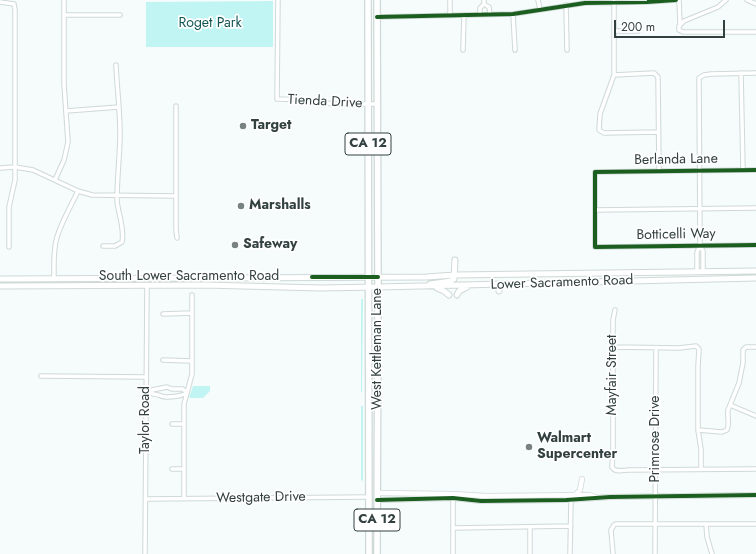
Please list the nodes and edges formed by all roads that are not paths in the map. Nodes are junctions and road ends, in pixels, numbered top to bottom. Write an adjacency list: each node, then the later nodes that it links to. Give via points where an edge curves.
1 (64, 0): 24 (street)
2 (278, 0): 41 (street, Tienda Drive, via 277,100)
3 (368, 0): 41 (main road, West Kettleman Lane / CA 12)
4 (377, 0): 28 (main road, West Kettleman Lane / CA 12)
5 (450, 0): 25 (street)
6 (538, 0): 20 (street)
7 (668, 0): 8 (street); 13 (street)
8 (677, 0): 29 (street)
9 (726, 0): 29 (street, via 718,7)
10 (747, 0): 18 (street)
11 (590, 1): 12 (street); 19 (street)
12 (600, 1): 17 (street)
13 (647, 1): 17 (street)
14 (0, 2): 15 (street)
15 (15, 2): 47 (street)
16 (484, 2): 21 (street); 22 (street, via 489,7)
17 (614, 2): 30 (street)
18 (753, 2)
19 (566, 5): 20 (street); 35 (street)
20 (540, 9): 23 (street)
21 (480, 14): 22 (street); 26 (street)
22 (490, 14): 23 (street)
23 (513, 14): 34 (street)
24 (64, 15): 27 (street); 44 (street)
25 (450, 15): 26 (street); 28 (street)
26 (464, 15): 33 (street)
27 (120, 16)
28 (377, 17): 40 (main road, West Kettleman Lane / CA 12)
29 (680, 24): 32 (street, via 679,30 682,32)
30 (614, 31): 31 (street); 39 (street)
31 (638, 31)
32 (756, 32)
33 (463, 50)
34 (515, 50)
35 (567, 50)
36 (116, 65): 43 (street)
37 (742, 73): 38 (street); 48 (street); 51 (street, via 700,76)
38 (756, 73)
39 (614, 75): 45 (street, via 657,74); 45 (street, via 600,114 601,132)
40 (377, 104): 41 (street, Tienda Drive); 71 (main road, West Kettleman Lane / CA 12)
41 (368, 105): 70 (main road, West Kettleman Lane / CA 12)
42 (176, 106): 55 (street)
43 (119, 107): 44 (street); 54 (street)
44 (66, 111): 52 (street, via 67,146)
45 (658, 132): 50 (street)
46 (0, 168): 47 (street)
47 (15, 168): 52 (street, via 33,170); 63 (street, via 15,184 9,207)
48 (743, 170): 49 (street, Berlanda Lane); 51 (street, Berlanda Lane)
49 (756, 170)
50 (659, 171): 51 (street, Berlanda Lane); 58 (street, Berlanda Lane, via 595,172)
51 (700, 171): 56 (street)
52 (55, 180): 53 (street)
53 (78, 191): 54 (street, via 92,195); 72 (street, via 57,237)
54 (117, 196): 55 (street); 60 (street, via 122,241 117,246)
55 (176, 196): 59 (street)
56 (700, 208): 57 (street); 58 (street); 61 (street)
57 (756, 208)
58 (595, 210): 61 (street, Botticelli Way, via 595,247)
59 (177, 238)
60 (103, 246)
61 (700, 246): 62 (street, Botticelli Way); 66 (street, via 697,252); 67 (street, via 703,251)
62 (756, 246)
63 (9, 247)
64 (455, 260): 68 (main road)
65 (756, 271): 67 (main road, Lower Sacramento Road)
66 (697, 272): 67 (main road, Lower Sacramento Road); 68 (main road, Lower Sacramento Road)
67 (704, 272)
68 (455, 275): 71 (main road, Lower Sacramento Road); 78 (main road, via 451,281)
69 (166, 277): 70 (main road, South Lower Sacramento Road); 72 (main road, South Lower Sacramento Road); 75 (main road, via 149,281)
70 (368, 277): 71 (main road, South Lower Sacramento Road); 80 (main road, West Kettleman Lane / CA 12)
71 (378, 277): 81 (main road, West Kettleman Lane / CA 12)
72 (54, 278): 74 (main road, South Lower Sacramento Road)
73 (756, 278): 76 (main road, Lower Sacramento Road)
74 (0, 279)
75 (147, 285): 77 (main road, South Lower Sacramento Road); 80 (main road, South Lower Sacramento Road); 95 (street, Taylor Road)
76 (501, 285): 79 (main road, Lower Sacramento Road); 82 (main road)
77 (0, 286)
78 (426, 286): 79 (main road, Lower Sacramento Road); 81 (main road, Lower Sacramento Road); 84 (main road, via 444,290)
79 (474, 286): 85 (main road, via 462,289)
80 (368, 287): 81 (main road, Lower Sacramento Road); 114 (main road, West Kettleman Lane / CA 12)
81 (378, 287): 115 (main road, West Kettleman Lane / CA 12)
82 (501, 291)
83 (192, 295): 87 (street)
84 (450, 295)
85 (457, 295)
86 (615, 310): 90 (street, Mayfair Street)
87 (192, 313): 88 (street); 93 (street)
88 (163, 314)
89 (756, 347): 100 (street, via 746,347 743,350 739,383)
90 (613, 348): 91 (street); 107 (street, Mayfair Street, via 612,467 616,471)
91 (656, 348): 104 (street, via 698,348); 107 (street, Primrose Drive)
92 (163, 360): 93 (street)
93 (192, 361): 98 (street)
94 (42, 376): 95 (street)
95 (146, 377): 97 (street, Taylor Road)
96 (172, 389): 97 (street); 98 (street, via 183,389); 99 (street)
97 (148, 392): 99 (street); 118 (street, Taylor Road)
98 (187, 392): 99 (street, via 182,396); 103 (street)
99 (172, 396)
100 (730, 405): 101 (street); 104 (street, via 727,430)
101 (756, 416)
102 (172, 424): 103 (street)
103 (184, 424): 106 (street)
104 (698, 430): 108 (street)
105 (172, 469): 106 (street)
106 (184, 469): 119 (street)
107 (656, 469): 108 (street, Mayfair Street); 113 (street, Primrose Drive)
108 (701, 469): 109 (street, Mayfair Street)
109 (756, 469)
110 (756, 495): 113 (street)
111 (453, 496): 115 (street, Westgate Drive); 117 (street, Westgate Drive, via 481,501); 125 (street)
112 (589, 496): 116 (street); 117 (street); 117 (street, via 582,492 582,480 579,492)
113 (656, 496): 116 (street); 120 (street, Primrose Drive)
114 (368, 497): 115 (street, Westgate Drive); 119 (street, Westgate Drive); 127 (main road, West Kettleman Lane / CA 12)
115 (377, 497): 128 (main road, West Kettleman Lane / CA 12)
116 (595, 497): 117 (street)
117 (571, 498): 123 (street)
118 (146, 499): 119 (street, Westgate Drive); 126 (street, Taylor Road)
119 (184, 499)
120 (656, 524): 121 (street); 132 (street, via 614,525 611,530); 133 (street, Primrose Drive)
121 (706, 524): 122 (street); 134 (street)
122 (756, 524)
123 (570, 526): 124 (street); 131 (street)
124 (530, 527): 125 (street); 130 (street)
125 (453, 528): 129 (street)
126 (145, 554)
127 (369, 554)
128 (377, 554)
129 (453, 554)
130 (530, 554)
131 (570, 554)
132 (613, 554)
133 (656, 554)
134 (712, 554)

